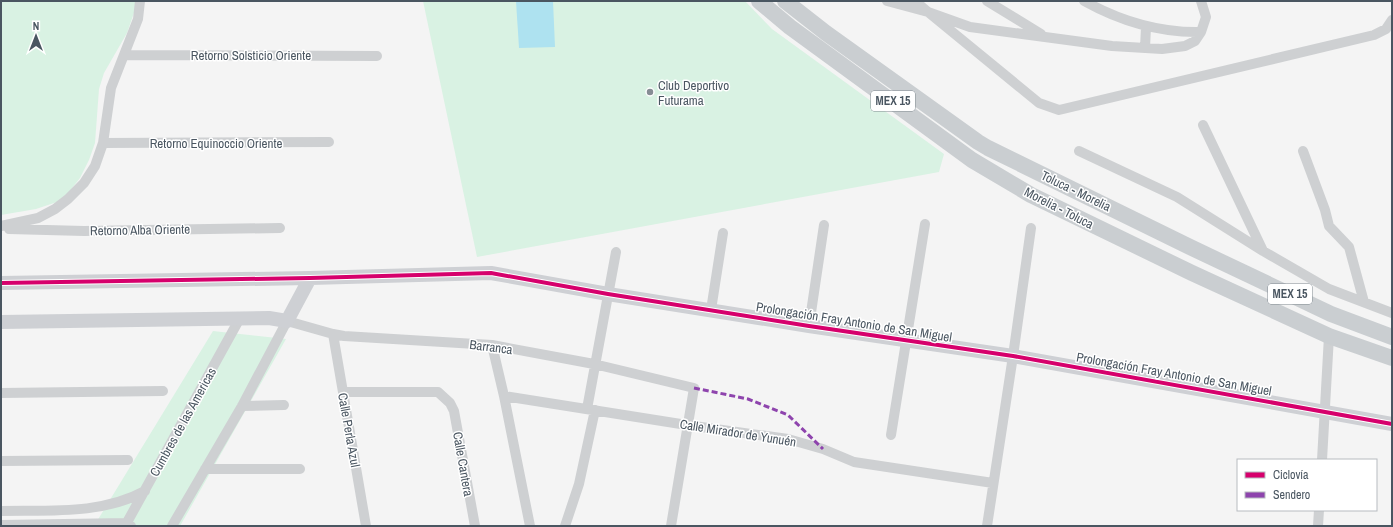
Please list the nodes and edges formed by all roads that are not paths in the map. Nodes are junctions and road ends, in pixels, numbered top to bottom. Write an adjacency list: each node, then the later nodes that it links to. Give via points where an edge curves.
1 (140, 1): 17 (street, via 138,19)
2 (759, 1): 24 (main road, Morelia - Toluca / MEX 15, via 790,27 972,160)
3 (785, 1): 31 (main road, Toluca - Morelia / MEX 15, via 832,38 978,142)
4 (887, 1): 9 (street)
5 (915, 1): 9 (street)
6 (987, 1): 10 (street)
7 (1084, 1): 12 (street, via 1102,11)
8 (1201, 1): 14 (street, via 1206,17)
9 (928, 12): 11 (street, via 1039,103 1059,110 1374,35 1386,29); 13 (street, via 970,27)
10 (1006, 13): 13 (street); 15 (street)
11 (1392, 20)
12 (1146, 27): 14 (street, via 1182,33); 16 (street)
13 (1003, 32): 15 (street)
14 (1201, 32): 16 (street, via 1195,41 1185,46)
15 (1044, 36): 16 (street)
16 (1145, 48)
17 (125, 54): 18 (street, Retorno Solsticio Oriente); 21 (street, via 111,88)
18 (377, 56)
19 (1203, 125): 32 (street)
20 (329, 142): 21 (street, Retorno Equinoccio Oriente)
21 (103, 143): 27 (street, via 95,166 84,183 68,199 38,218)
22 (1303, 151): 38 (street, via 1329,226 1349,247)
23 (1079, 152): 32 (street, via 1177,197)
24 (1031, 195): 31 (main road, via 1089,215 1180,262 1184,261); 34 (main road, Morelia - Toluca / MEX 15)
25 (925, 224): 49 (street)
26 (824, 225): 45 (street)
27 (1, 227): 28 (street, Retorno Alba Oriente, via 84,231)
28 (280, 228)
29 (1031, 228): 51 (street)
30 (723, 233): 39 (street)
31 (1190, 247): 41 (main road, Toluca - Morelia / MEX 15)
32 (1263, 251): 38 (street, via 1329,288)
33 (616, 252): 37 (street)
34 (1192, 274): 41 (main road, via 1199,265 1205,263 1269,294); 47 (main road, Morelia - Toluca / MEX 15)
35 (310, 278): 36 (street, Prolongación Fray Antonio de San Miguel); 37 (street, Prolongación Fray Antonio de San Miguel, via 491,273); 43 (street)
36 (1, 283)
37 (608, 294): 39 (street, Prolongación Fray Antonio de San Miguel); 53 (street)
38 (1364, 302): 40 (street)
39 (711, 310): 45 (street, Prolongación Fray Antonio de San Miguel)
40 (1392, 313)
41 (1331, 314): 48 (main road, Toluca - Morelia / MEX 15)
42 (240, 318): 43 (street); 44 (street); 71 (street, Cumbres de las Americas)
43 (287, 321): 46 (street, Barranca); 59 (street)
44 (1, 322)
45 (809, 326): 49 (street, Prolongación Fray Antonio de San Miguel)
46 (333, 334): 50 (street, Barranca); 55 (street, Calle Perla Azul)
47 (1329, 336): 52 (main road, Morelia - Toluca / MEX 15); 61 (street)
48 (1392, 337)
49 (907, 341): 51 (street, Prolongación Fray Antonio de San Miguel); 64 (street)
50 (492, 345): 53 (street, Barranca); 57 (street)
51 (1013, 356): 61 (street, Prolongación Fray Antonio de San Miguel); 70 (street)
52 (1392, 358)
53 (594, 364): 60 (street); 63 (street, Barranca, via 694,388)
54 (163, 391): 56 (street)
55 (343, 392): 77 (street, Calle Perla Azul); 78 (street, Calle Cantera, via 438,392 450,403 454,411)
56 (1, 393)
57 (504, 396): 60 (street, Calle Mirador de Yunuén); 79 (street)
58 (284, 405): 59 (street)
59 (242, 406): 68 (street)
60 (591, 410): 63 (street, Calle Mirador de Yunuén); 80 (street, via 578,484)
61 (1325, 411): 62 (street, Prolongación Fray Antonio de San Miguel); 65 (street)
62 (1392, 424)
63 (687, 425): 70 (street, Calle Mirador de Yunuén, via 788,439 823,449 854,462); 81 (street)
64 (891, 435)
65 (1322, 459)
66 (128, 460): 67 (street)
67 (1, 461)
68 (205, 469): 69 (street); 76 (street)
69 (300, 469)
70 (993, 483): 82 (street)
71 (145, 492): 72 (street, via 125,501 100,507); 75 (street, Cumbres de las Americas)
72 (1, 511)
73 (1319, 511): 83 (street)
74 (1, 525): 75 (street)
75 (128, 525)
76 (172, 526)
77 (366, 526)
78 (475, 526)
79 (530, 526)
80 (565, 526)
81 (670, 526)
82 (987, 526)
83 (1318, 526)

